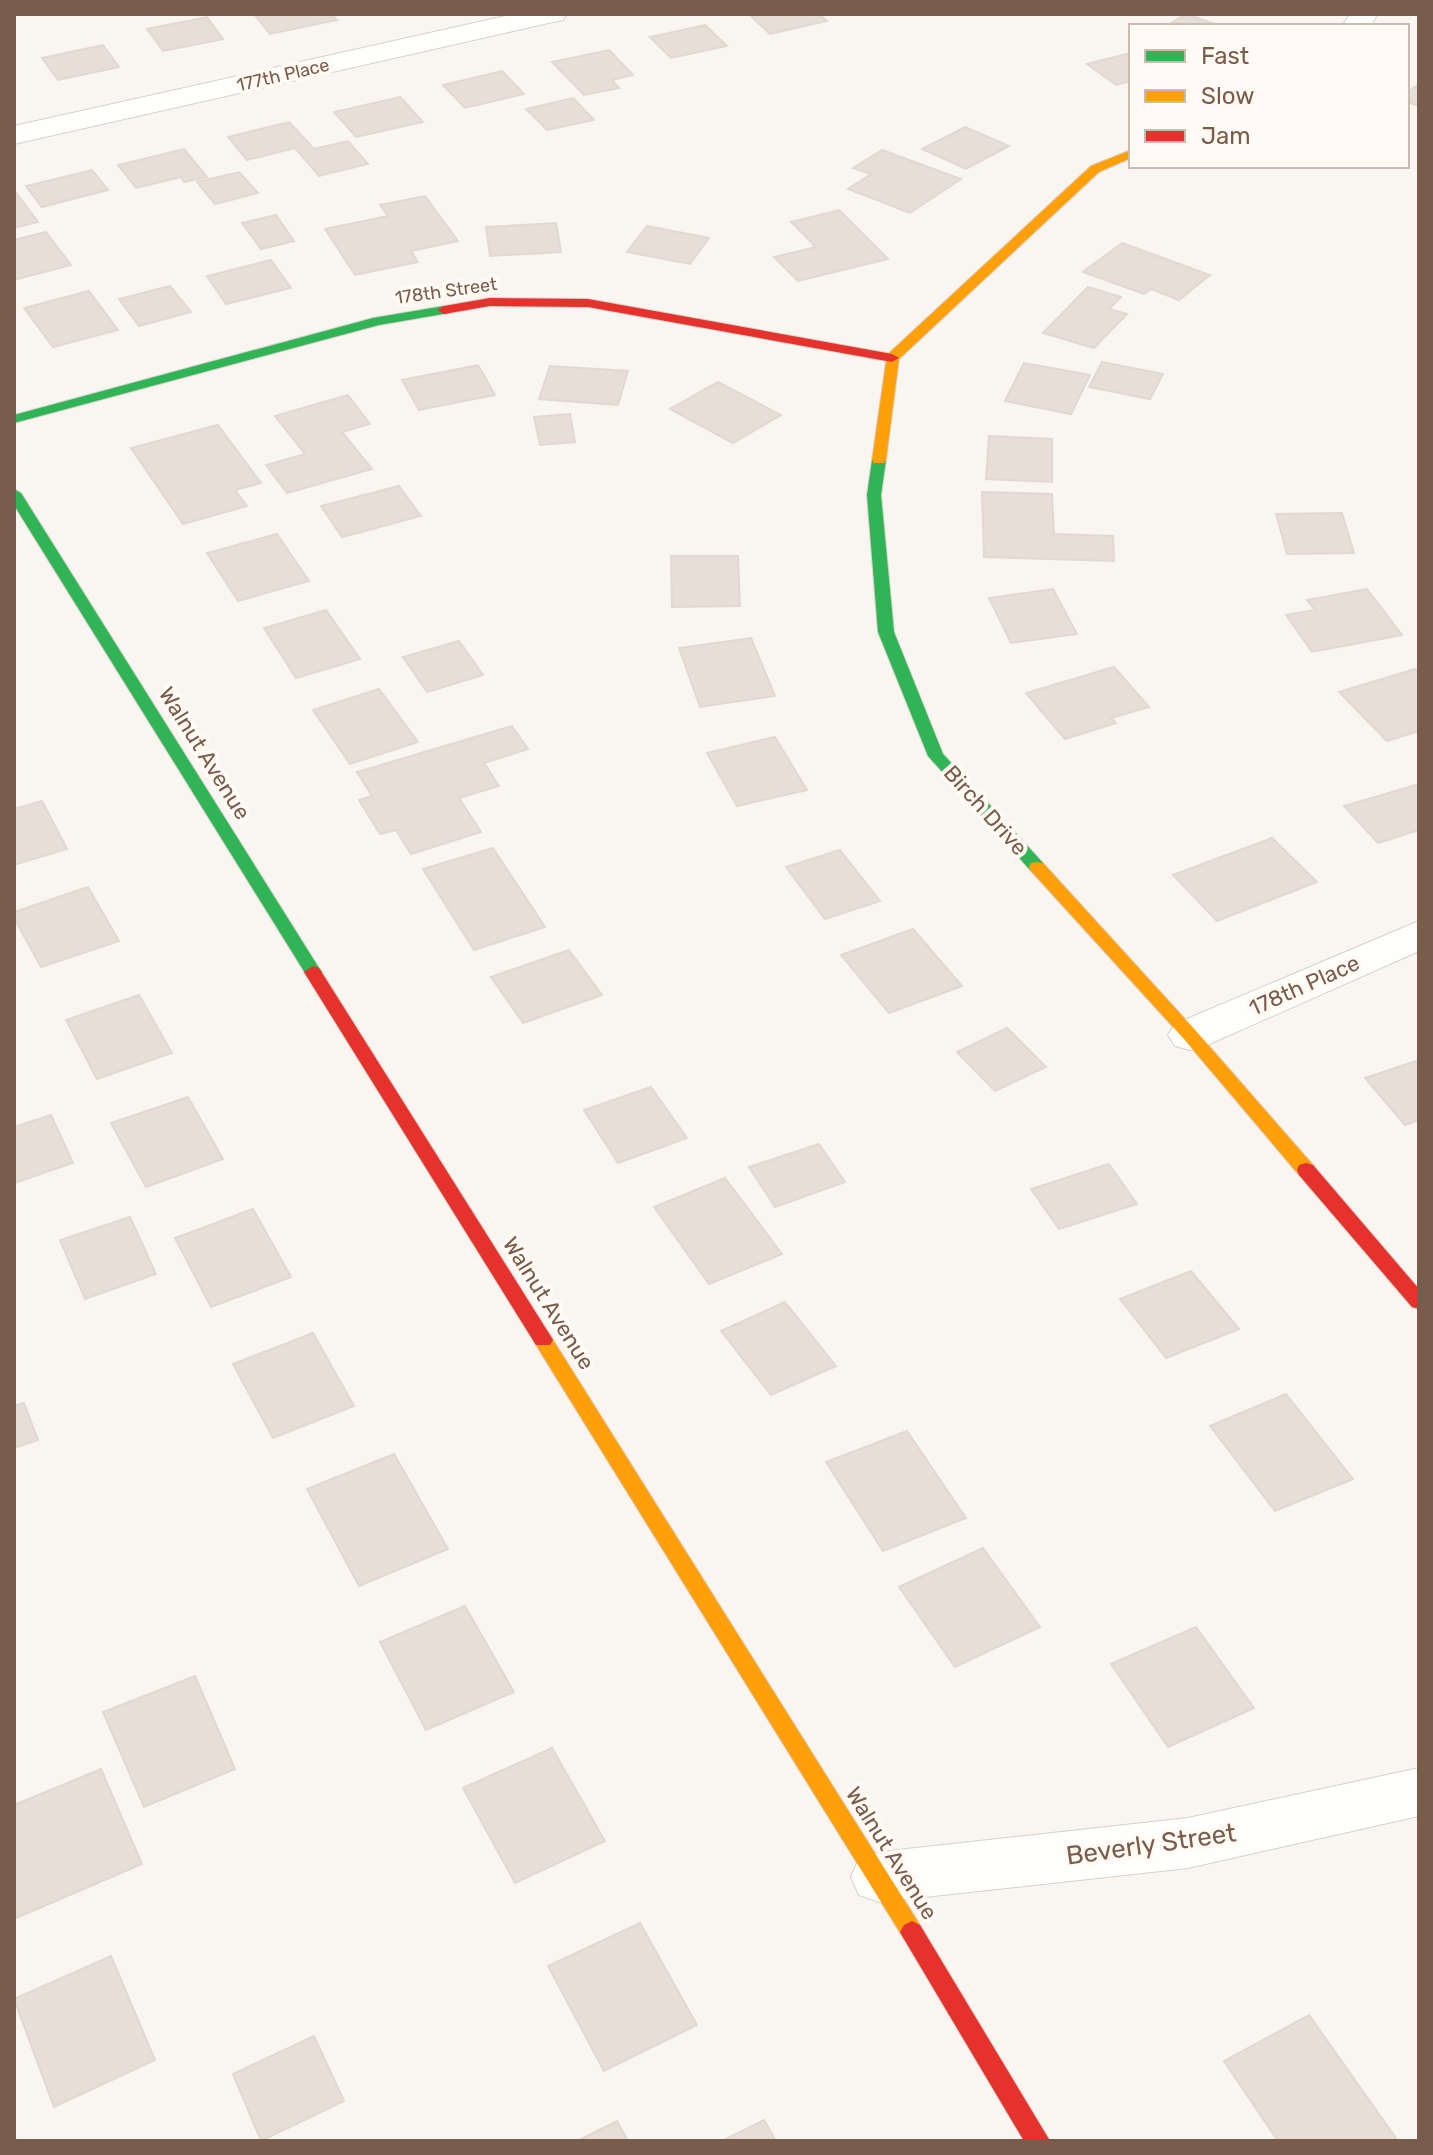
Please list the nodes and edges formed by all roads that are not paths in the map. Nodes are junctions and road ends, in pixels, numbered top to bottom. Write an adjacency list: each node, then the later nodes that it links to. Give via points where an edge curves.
1 (553, 14): 2 (street, 177th Place)
2 (14, 135)
3 (1129, 155): 4 (street, via 1095,169)
4 (892, 358): 5 (street, 178th Street, via 588,303 490,302 378,321); 8 (street, Birch Drive, via 874,495 886,632 936,756)
5 (14, 419)
6 (14, 493): 11 (street, Walnut Avenue)
7 (1419, 935): 8 (street, 178th Place)
8 (1190, 1035): 9 (street, Birch Drive)
9 (1419, 1302)
10 (1419, 1792): 11 (street, Beverly Street, via 1188,1843)
11 (879, 1877): 12 (street, Walnut Avenue)
12 (1038, 2141)

